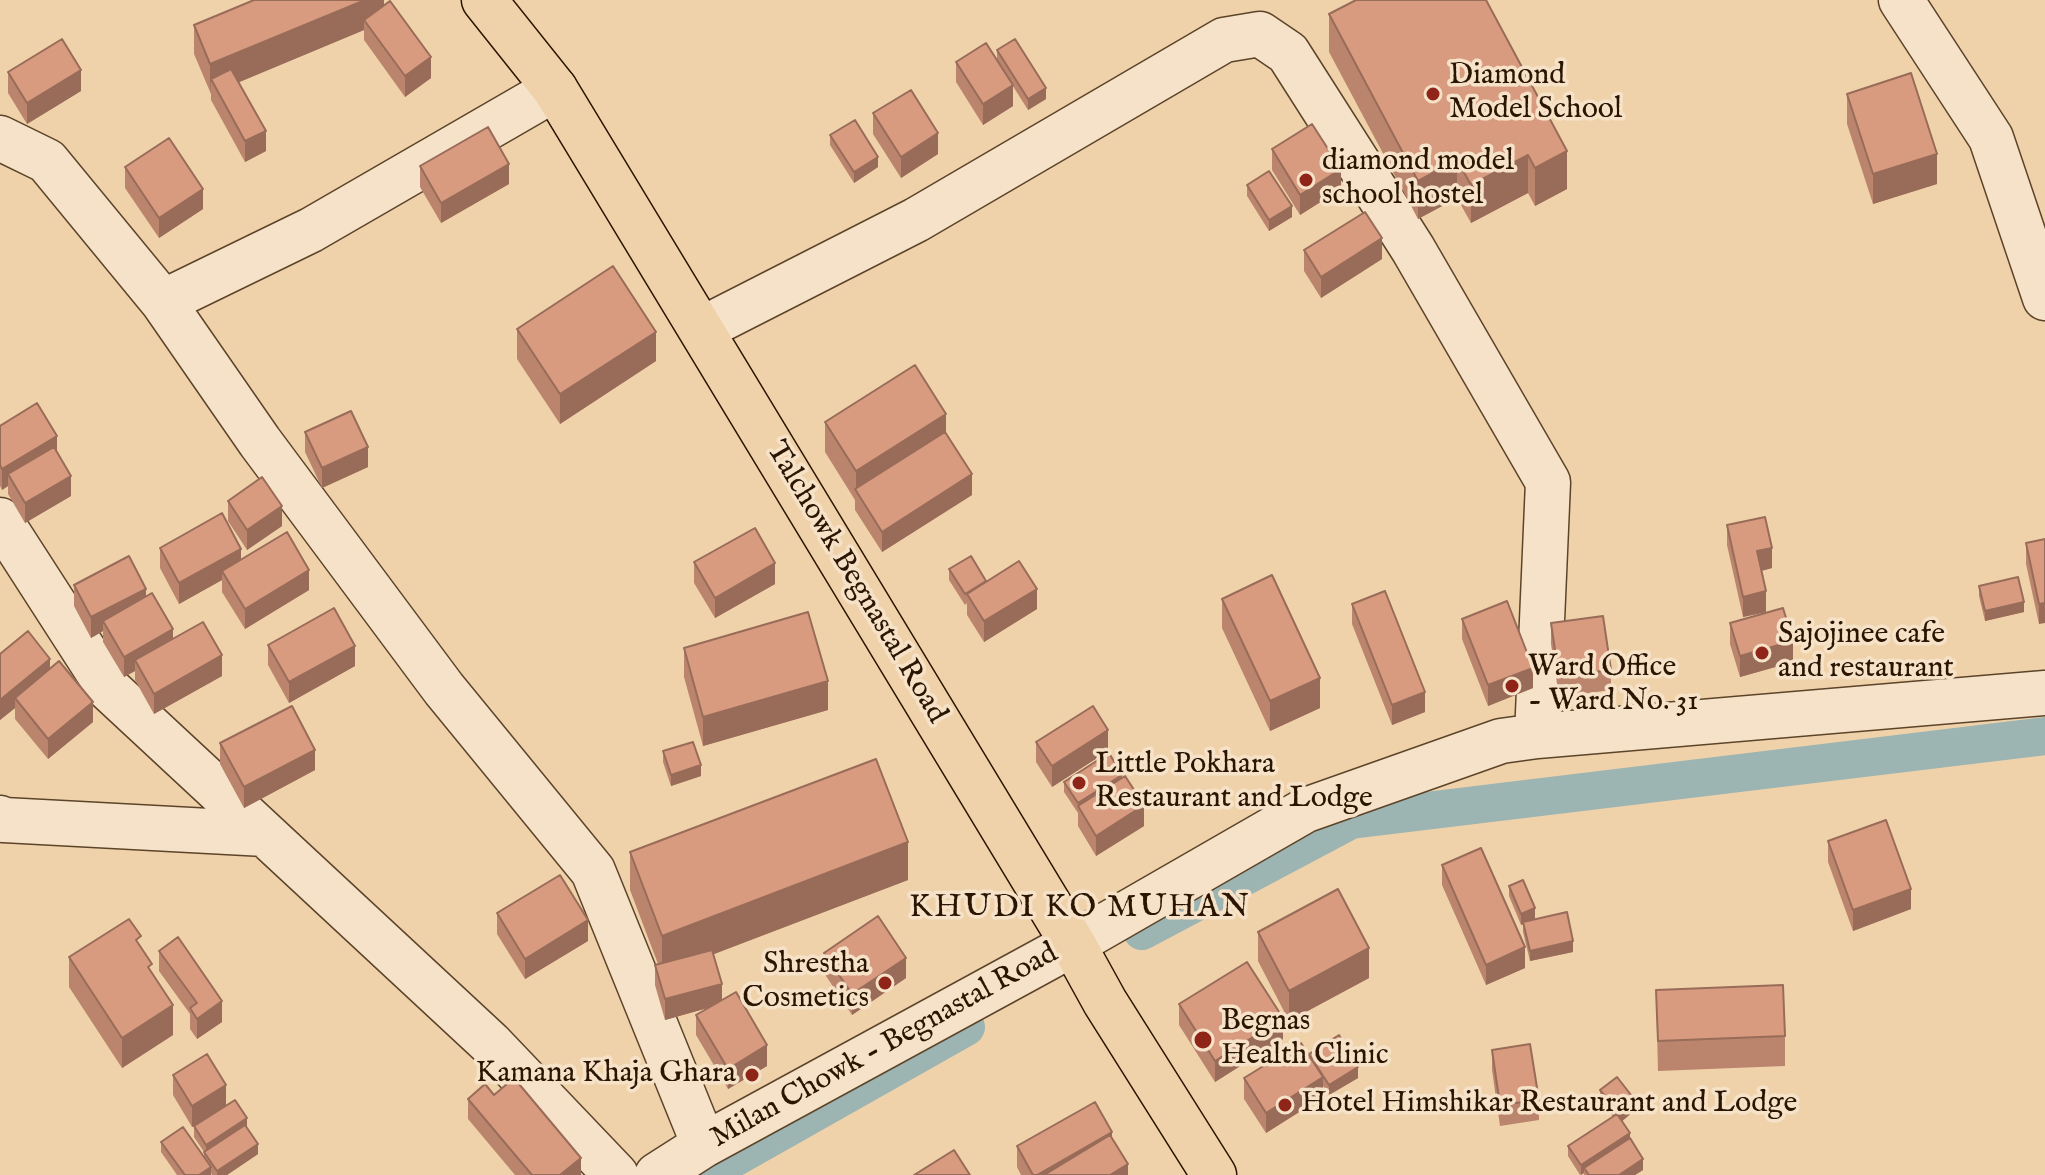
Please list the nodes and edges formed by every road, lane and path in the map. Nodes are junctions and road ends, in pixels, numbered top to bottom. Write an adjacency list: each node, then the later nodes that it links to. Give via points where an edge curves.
1 (484, 0): 3 (main road, Talchowk Begnastal Road)
2 (1901, 0): 5 (street, via 1991,138)
3 (555, 89): 6 (street, via 311,230); 7 (main road, Talchowk Begnastal Road)
4 (0, 138): 6 (street, via 47,161)
5 (2045, 298)
6 (163, 302): 14 (street, via 435,677 593,871)
7 (702, 329): 10 (street, via 916,220 1224,40 1260,34 1288,53 1413,249 1548,482); 13 (main road, Talchowk Begnastal Road)
8 (0, 520): 12 (street, via 109,689)
9 (2045, 693): 10 (street, Milan Chowk - Begnastal Road)
10 (1537, 736): 13 (street, Milan Chowk - Begnastal Road, via 1501,741 1306,810)
11 (0, 818): 12 (street)
12 (265, 834): 15 (street, via 490,1043)
13 (1073, 944): 14 (street, Milan Chowk - Begnastal Road); 17 (main road, Talchowk Begnastal Road)
14 (704, 1145): 16 (street, Milan Chowk - Begnastal Road)
15 (616, 1175)
16 (657, 1175)
17 (1214, 1175)

